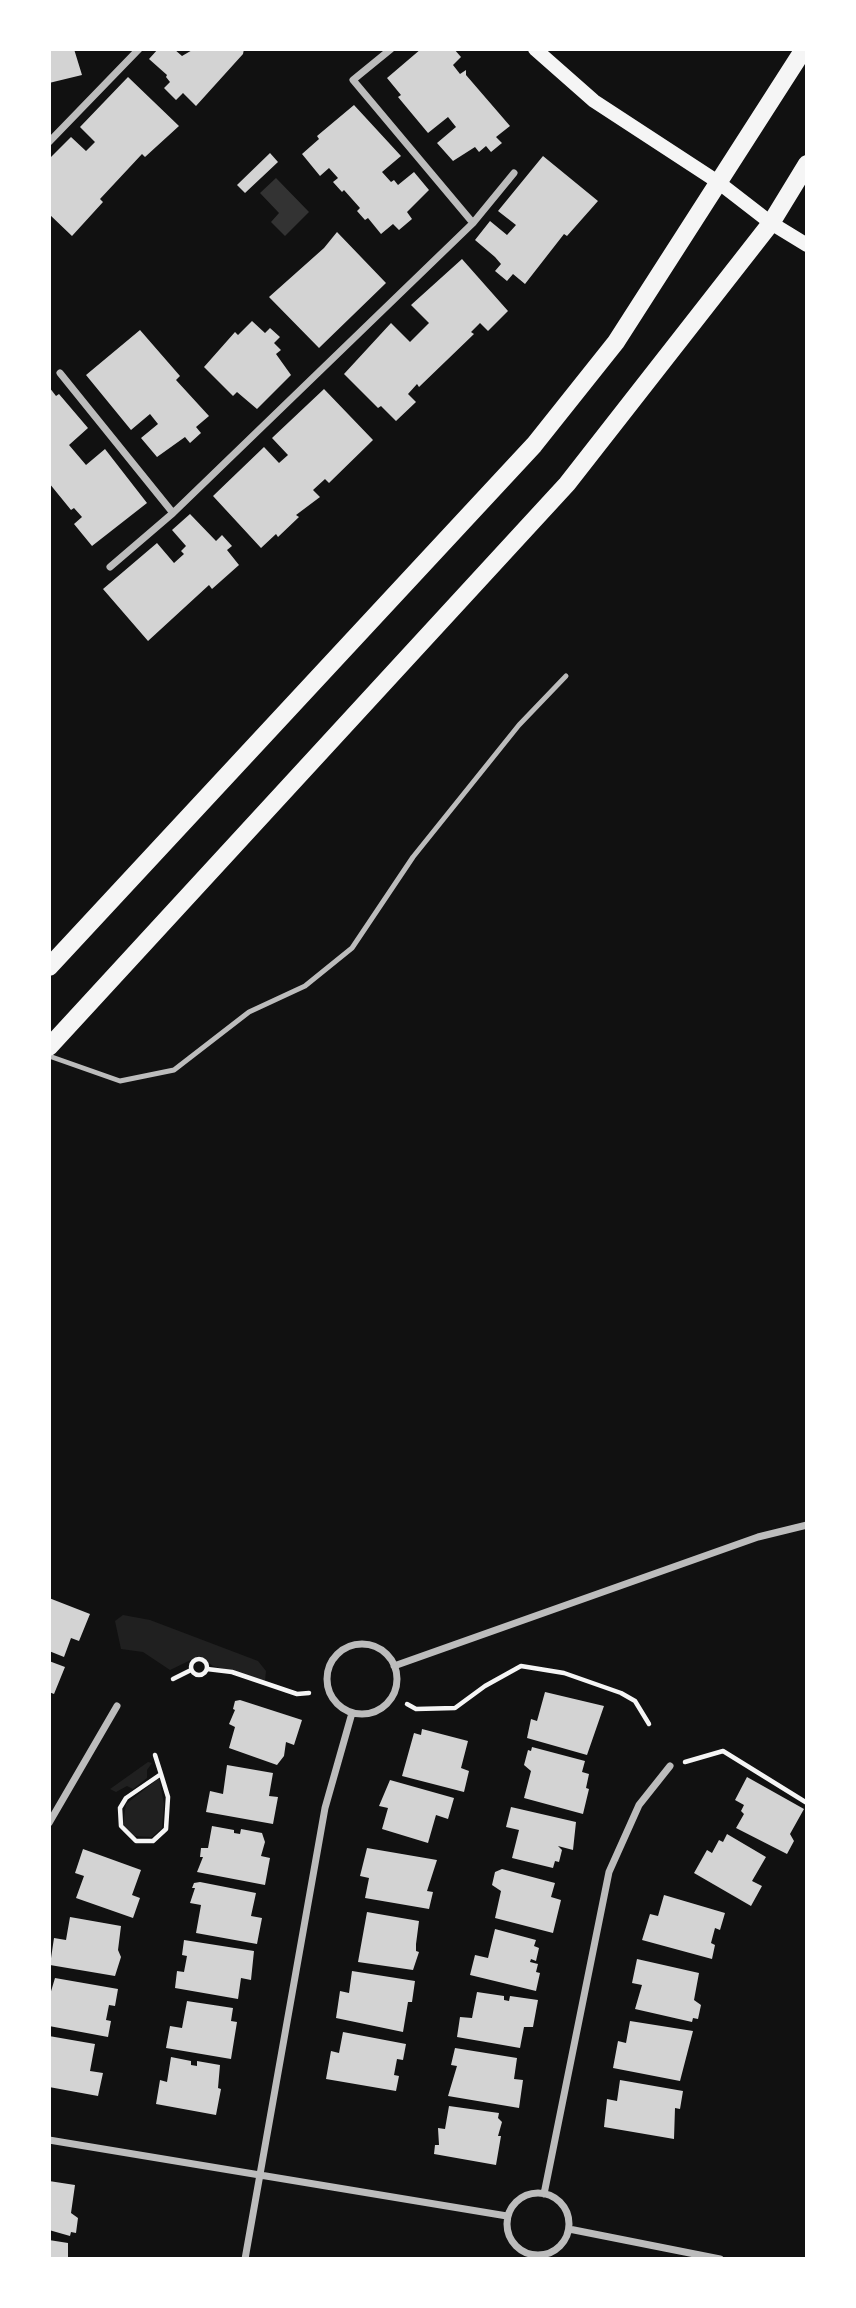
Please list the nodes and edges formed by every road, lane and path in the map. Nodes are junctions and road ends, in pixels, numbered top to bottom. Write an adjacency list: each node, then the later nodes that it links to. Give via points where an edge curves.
1 (139, 49): 5 (street)
2 (391, 49): 9 (street, via 353,80)
3 (536, 49): 8 (main road, via 594,101)
4 (804, 49): 8 (main road)
5 (49, 142)
6 (807, 164): 10 (main road)
7 (514, 173): 9 (street)
8 (718, 182): 10 (main road); 16 (main road, via 616,342 534,444)
9 (473, 223): 13 (street)
10 (771, 223): 11 (main road); 17 (main road, via 567,484)
11 (807, 245)
12 (60, 373): 13 (street)
13 (173, 513): 14 (street)
14 (110, 567)
15 (566, 676): 18 (lane, via 519,725 413,857 352,948 305,986 249,1012 174,1069 120,1081)
16 (49, 967)
17 (49, 1047)
18 (49, 1056)
19 (807, 1525): 20 (street, via 758,1537)
20 (394, 1666): 27 (street, via 397,1677 390,1700 371,1713); 27 (street, via 380,1648 369,1644 338,1653 327,1673 327,1684 338,1704)
21 (207, 1669): 22 (path, via 199,1675); 22 (path, via 200,1659 193,1662); 24 (path, via 232,1672 297,1694)
22 (191, 1670): 23 (path)
23 (173, 1679)
24 (309, 1693)
25 (407, 1704): 28 (path, via 416,1709 455,1708 521,1666 564,1673 621,1693 635,1701)
26 (117, 1706): 33 (street)
27 (352, 1713): 35 (street, via 325,1808)
28 (649, 1724)
29 (155, 1755): 31 (path)
30 (670, 1766): 32 (path, via 723,1751); 36 (street, via 639,1805 609,1872)
31 (161, 1774): 31 (path, via 168,1797 166,1829 153,1841 136,1841 123,1832 120,1808)
32 (807, 1803)
33 (49, 1823)
34 (49, 2140): 35 (street)
35 (259, 2173): 37 (street); 40 (street)
36 (544, 2194): 37 (street, via 520,2198); 38 (street, via 565,2209)
37 (507, 2216): 39 (street, via 512,2244)
38 (569, 2229): 39 (street, via 551,2253); 41 (street)
39 (529, 2257)
40 (245, 2259)
41 (720, 2259)

